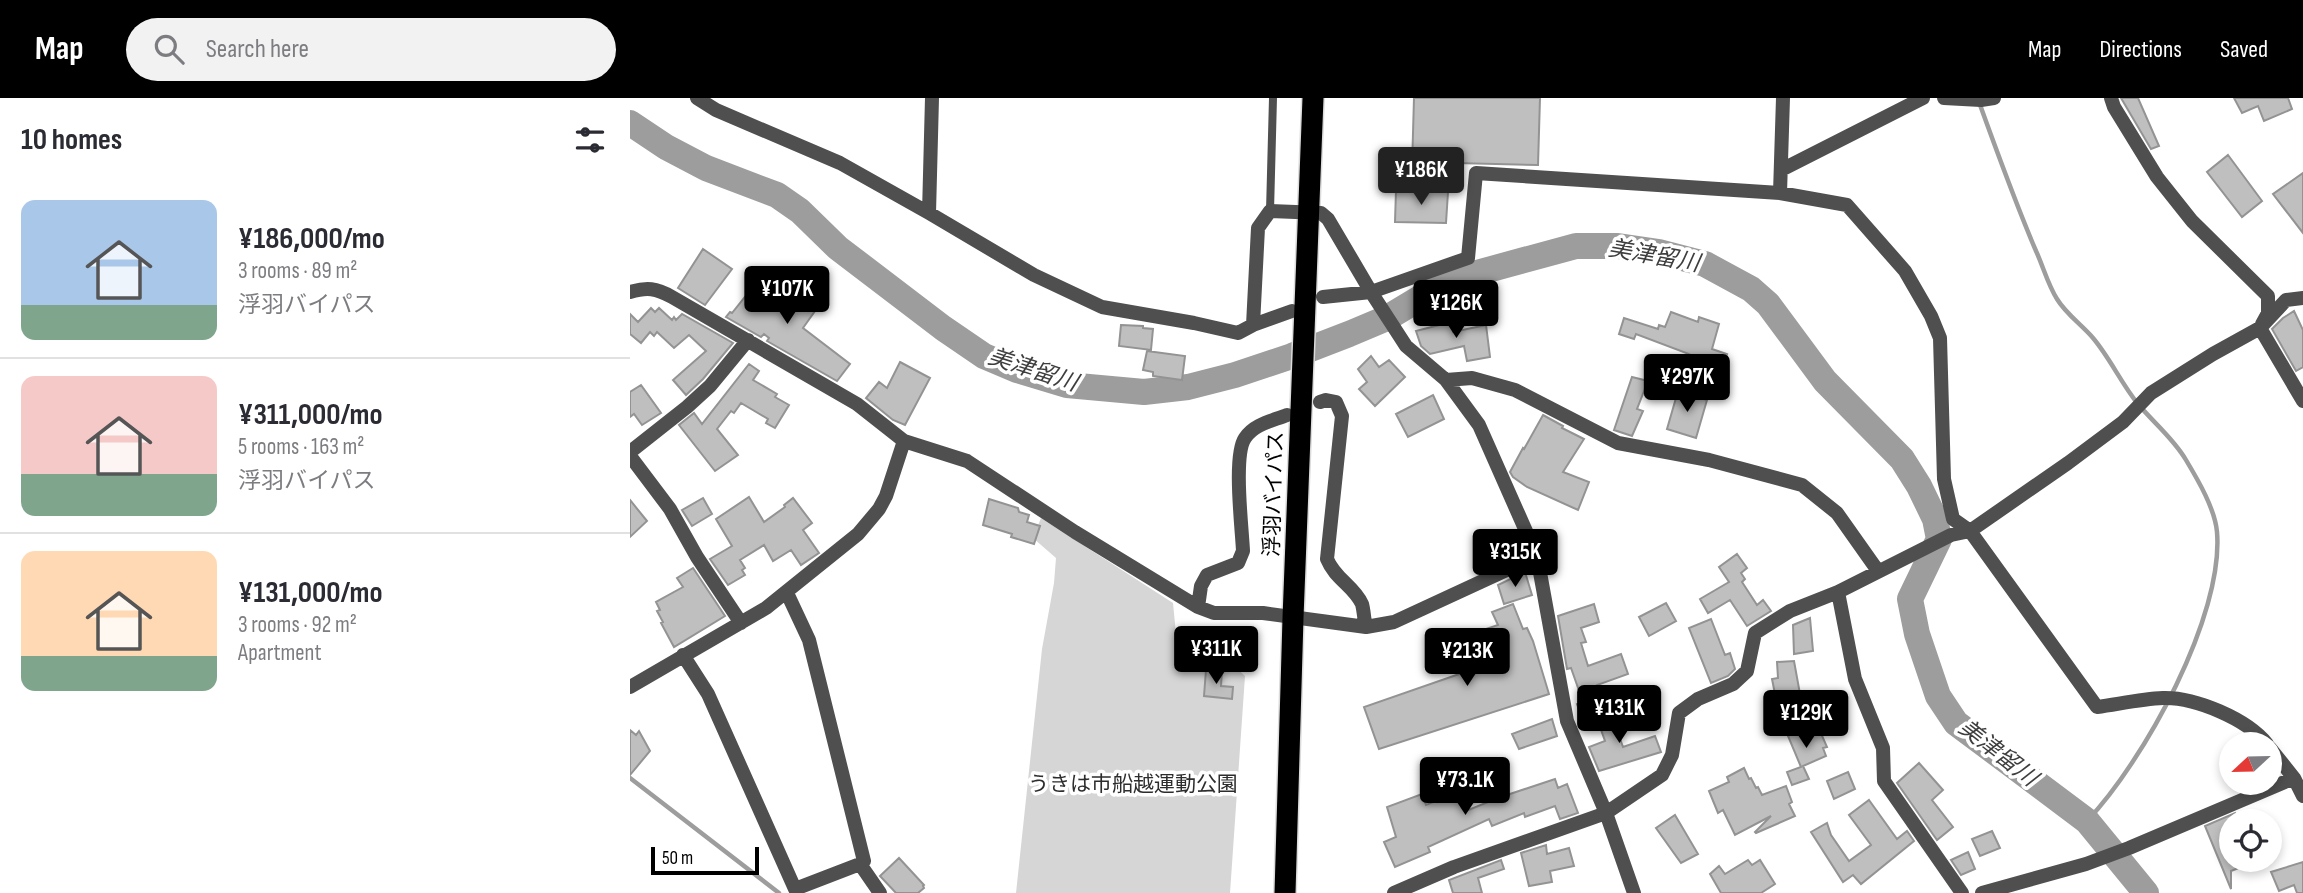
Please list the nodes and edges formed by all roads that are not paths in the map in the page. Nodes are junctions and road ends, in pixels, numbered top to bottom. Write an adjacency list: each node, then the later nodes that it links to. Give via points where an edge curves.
1 (697, 98): 12 (street, via 840,163)
2 (932, 98): 12 (street)
3 (1273, 98): 13 (lane)
4 (1312, 98): 14 (highway, 浮羽バイパス)
5 (1783, 98): 10 (street)
6 (1923, 98): 10 (street)
7 (1944, 98): 8 (street)
8 (1994, 98)
9 (2110, 98): 21 (street, via 2157,177 2192,220 2268,296 2268,313)
10 (1781, 170): 11 (street)
11 (1780, 193): 16 (street, via 1476,173 1468,258); 29 (street, via 1846,205 1905,271 1931,316 1940,338 1944,479 1953,519)
12 (929, 212): 20 (street, via 1034,275 1102,307 1238,334)
13 (1270, 212): 14 (street); 20 (street, via 1258,228)
14 (1309, 212): 16 (street, via 1328,219); 19 (highway, 浮羽バイパス)
15 (630, 292): 22 (street, via 657,289)
16 (1371, 292): 17 (street); 23 (street, via 1406,346)
17 (1323, 297)
18 (2303, 298): 21 (street, via 2286,300)
19 (1298, 319): 20 (street); 24 (highway, 浮羽バイパス)
20 (1253, 325)
21 (2260, 328): 25 (street); 29 (street, via 2151,393 2123,422)
22 (748, 340): 27 (street, via 857,404); 28 (street, via 703,393)
23 (1446, 380): 30 (street, via 1479,425); 31 (street, via 1472,378 1515,390 1618,443 1709,460 1802,485 1837,513)
24 (1312, 396): 35 (highway, 浮羽バイパス); 37 (street, via 1336,402 1342,416 1327,559 1332,572 1362,604)
25 (2303, 401)
26 (1287, 415): 34 (street, via 1255,427 1243,440 1239,458 1243,551 1238,563 1207,575)
27 (904, 441): 33 (street, via 879,509 858,534); 34 (street, via 967,461)
28 (630, 454): 36 (street)
29 (1970, 531): 31 (street, via 1951,535); 40 (street, via 2098,707 2169,699 2222,712)
30 (1537, 556): 37 (street, via 1395,622); 44 (street, via 1567,721)
31 (1878, 570): 32 (street)
32 (1838, 592): 44 (street, via 1790,611 1755,633 1747,671 1733,684 1679,713 1672,755 1662,775); 50 (street, via 1855,679 1884,748 1884,781)
33 (787, 593): 36 (street); 45 (street, via 810,640 864,861)
34 (1198, 607): 35 (street, via 1214,613)
35 (1293, 618): 37 (street); 47 (highway, 浮羽バイパス)
36 (741, 622): 38 (street)
37 (1366, 627)
38 (683, 655): 39 (street); 45 (street, via 708,694 795,889)
39 (630, 687)
40 (2254, 732)
41 (2282, 763): 42 (street)
42 (2294, 778): 43 (street); 51 (street, via 2086,864)
43 (2303, 796)
44 (1606, 813): 48 (street); 49 (street)
45 (860, 864): 46 (street)
46 (880, 893)
47 (1285, 893)
48 (1394, 893)
49 (1634, 893)
50 (1962, 893)
51 (1982, 893)

